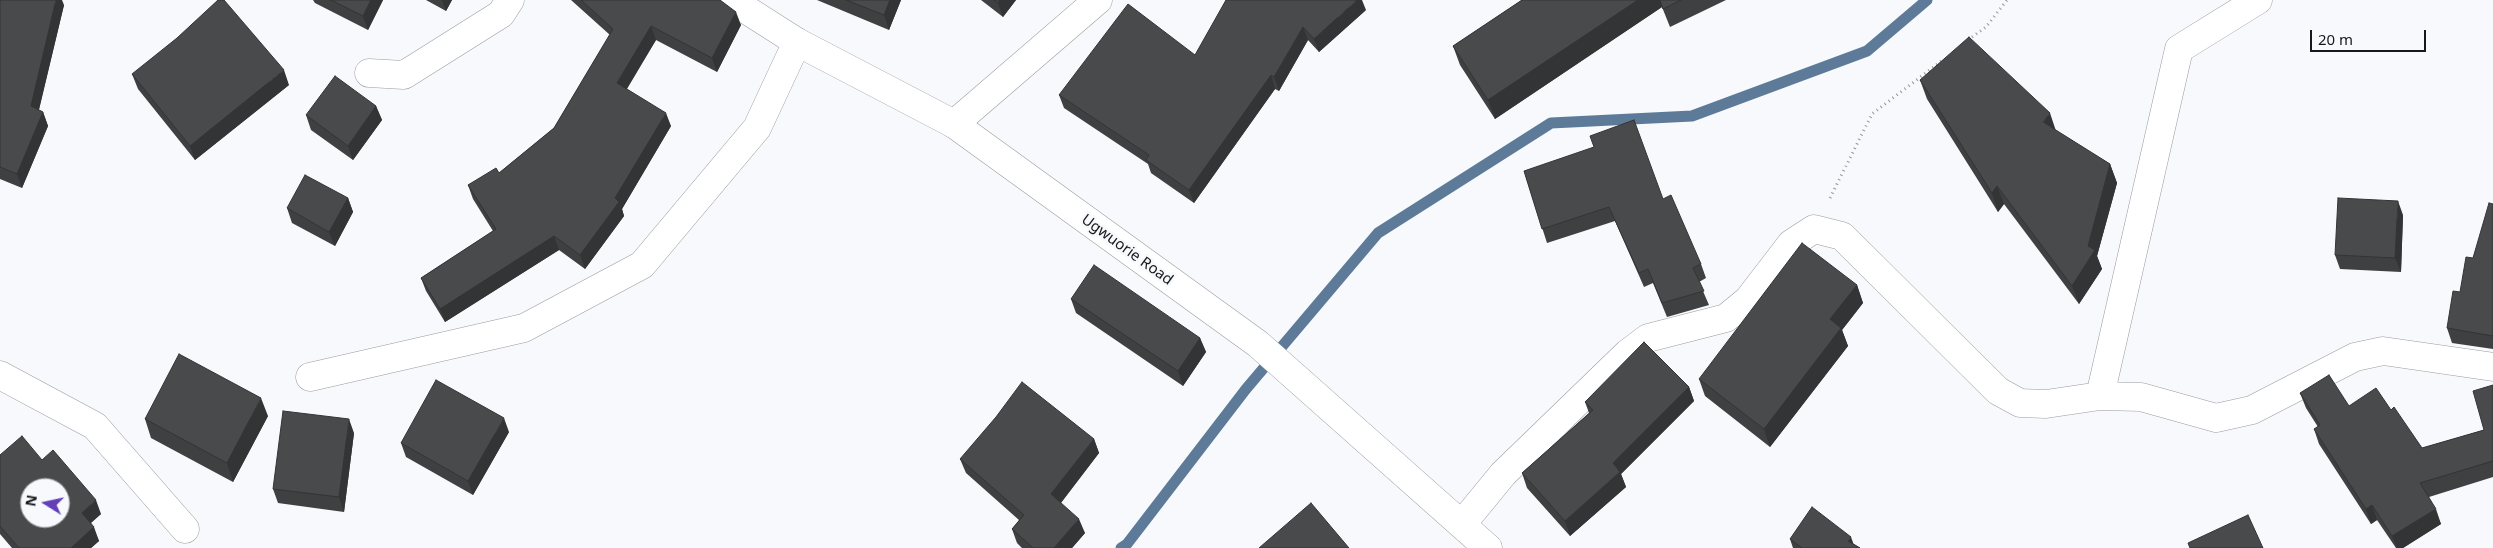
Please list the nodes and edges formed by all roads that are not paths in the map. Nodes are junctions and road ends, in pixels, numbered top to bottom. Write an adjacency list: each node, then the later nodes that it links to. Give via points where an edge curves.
1 (510, 0): 6 (street, via 501,14 404,75)
2 (731, 0): 5 (street, Ugwuorie Road)
3 (1098, 0): 7 (street)
4 (2258, 0): 11 (street, via 2178,49)
5 (797, 42): 7 (street, Ugwuorie Road); 10 (street, via 757,128 642,265 524,328)
6 (369, 73)
7 (954, 124): 12 (street, Ugwuorie Road, via 1258,344)
8 (2493, 368): 11 (street, via 2383,351 2355,357 2252,410 2216,418 2141,396)
9 (0, 375): 13 (street, via 95,426)
10 (310, 377)
11 (2100, 396): 12 (street, via 2037,404 2020,403 1998,391 1842,236 1814,230 1791,244 1748,300 1726,318 1648,338 1628,353 1503,474)
12 (1462, 524): 14 (street, Ugwuorie Road)
13 (185, 529)
14 (1488, 548)

